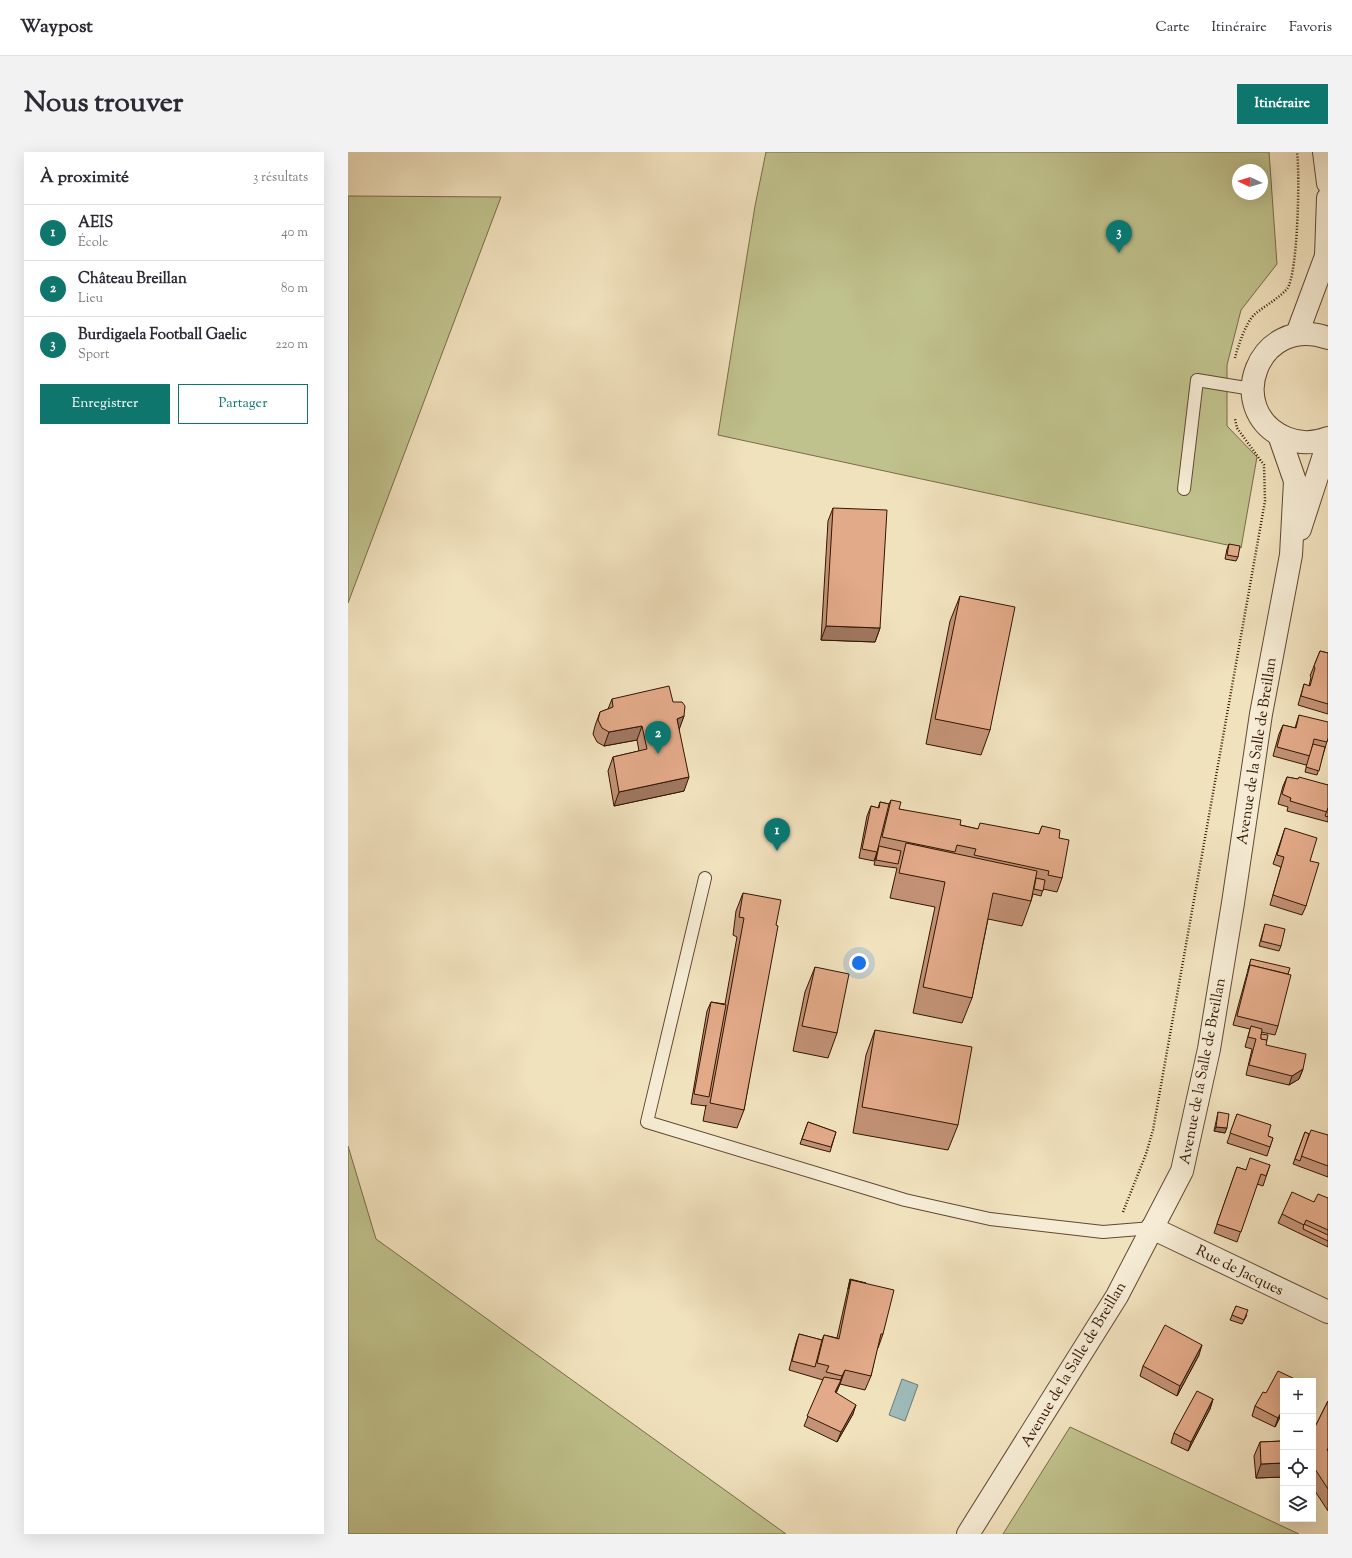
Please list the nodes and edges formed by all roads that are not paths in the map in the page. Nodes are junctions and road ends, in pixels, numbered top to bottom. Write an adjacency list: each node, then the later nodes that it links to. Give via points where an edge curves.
1 (1324, 152): 2 (street)
2 (1328, 182)
3 (1328, 198): 4 (street)
4 (1327, 267): 5 (street)
5 (1297, 334): 6 (street, via 1308,333); 7 (street, via 1283,339 1261,358 1254,373)
6 (1328, 338)
7 (1252, 389): 8 (street, via 1256,407 1265,423); 11 (lane, via 1197,380)
8 (1279, 435): 9 (street, via 1292,441 1306,443); 12 (street, Avenue de la Salle de Breillan, via 1295,481)
9 (1328, 438)
10 (1328, 446): 12 (street, Avenue de la Salle de Breillan)
11 (1184, 489)
12 (1290, 555): 14 (street, Avenue de la Salle de Breillan, via 1260,714 1209,1049 1182,1171)
13 (705, 878): 14 (lane, via 647,1122 905,1200 990,1219 1103,1232)
14 (1152, 1228): 15 (street, Rue de Jacques); 16 (street, Avenue de la Salle de Breillan, via 1117,1296)
15 (1328, 1312)
16 (968, 1534)

